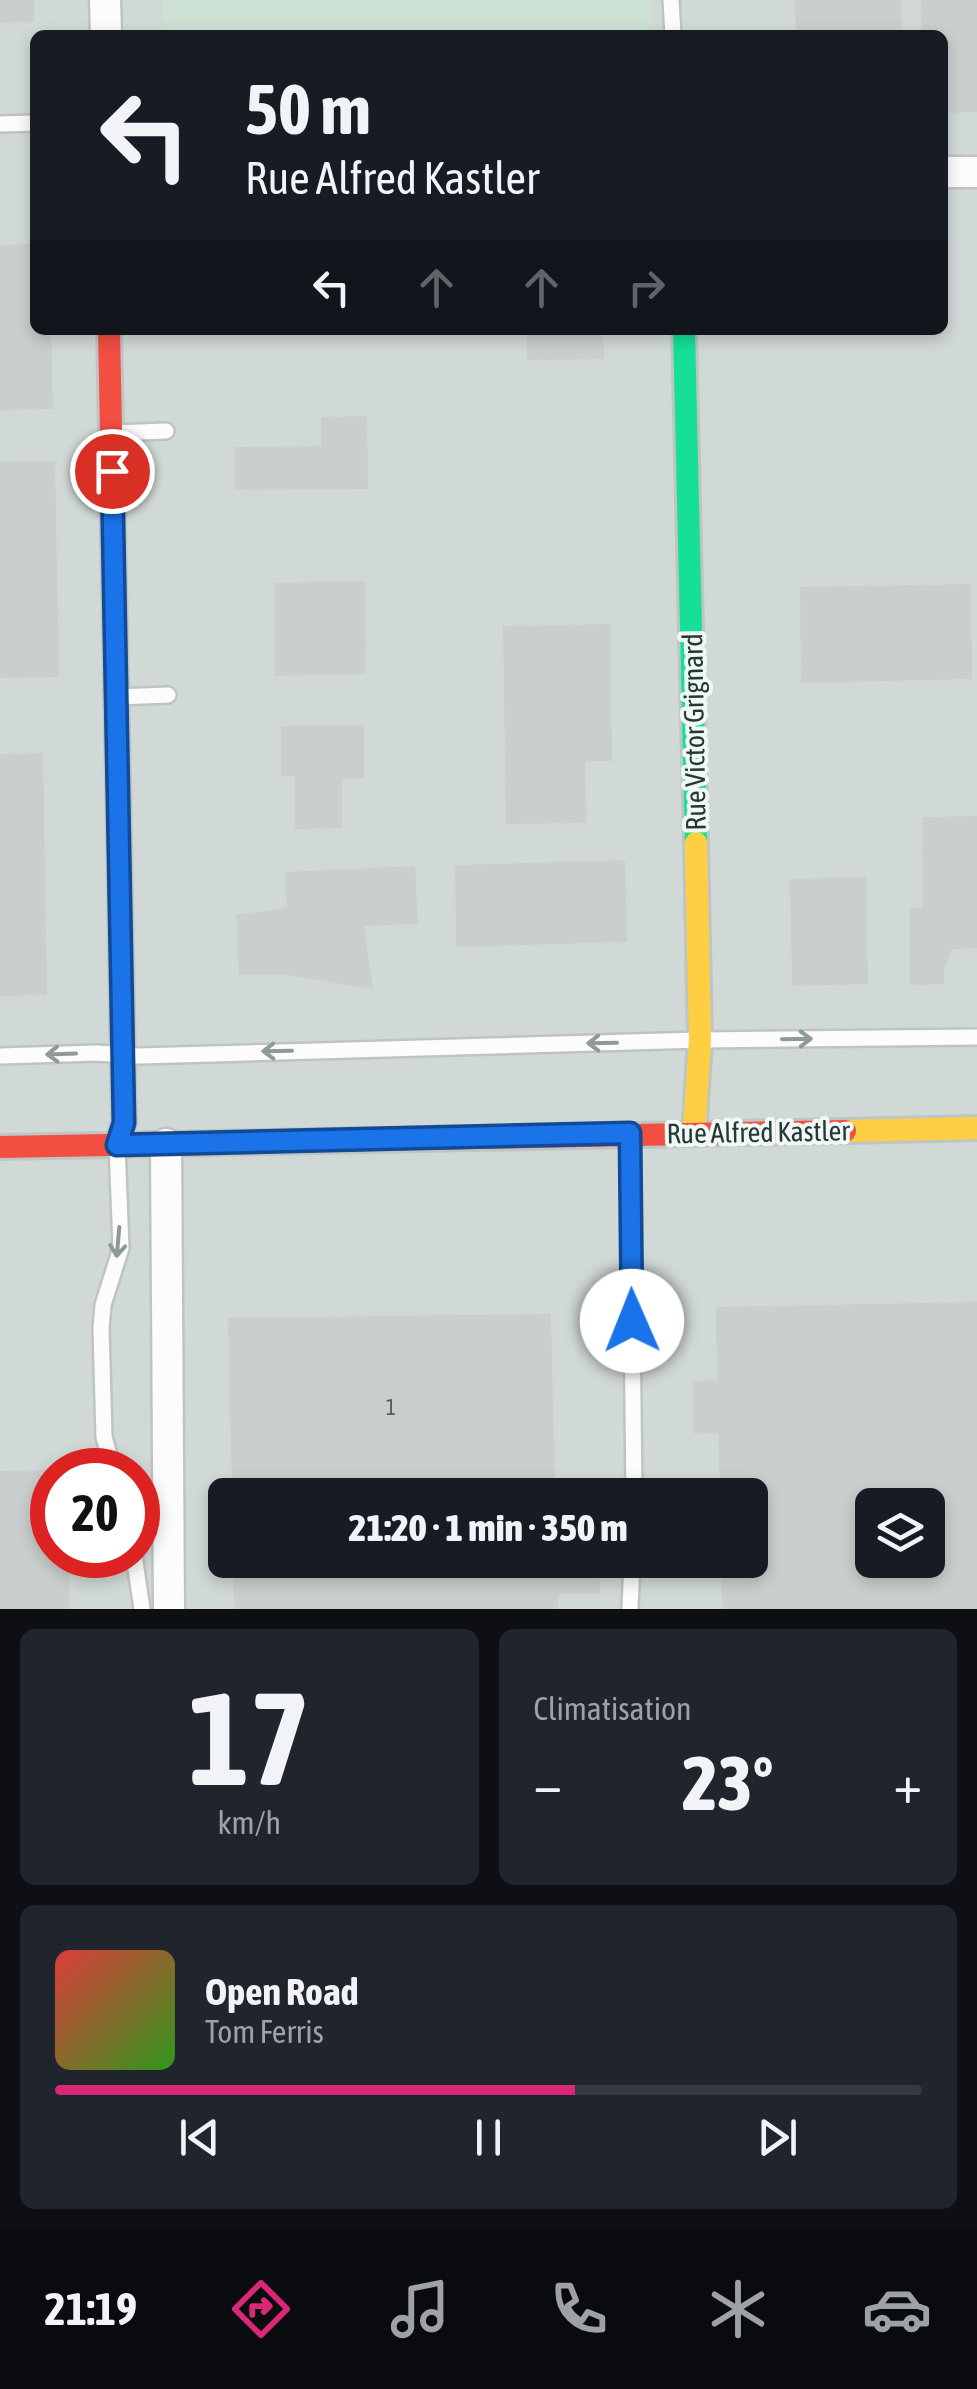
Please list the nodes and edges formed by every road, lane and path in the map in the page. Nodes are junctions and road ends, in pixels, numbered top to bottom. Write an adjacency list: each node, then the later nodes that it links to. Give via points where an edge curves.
1 (105, 0): 3 (street)
2 (671, 0): 4 (lane)
3 (106, 30)
4 (673, 30)
5 (30, 123): 6 (lane)
6 (0, 124)
7 (948, 172): 8 (street)
8 (977, 172)
9 (109, 335): 12 (street)
10 (684, 335): 16 (street, Rue Victor Grignard)
11 (166, 431): 12 (lane)
12 (111, 433): 14 (street)
13 (168, 695): 14 (lane)
14 (115, 697): 17 (street)
15 (977, 1036): 16 (lane, one-way to 15)
16 (700, 1040): 17 (lane, one-way to 17); 21 (street, Rue Victor Grignard)
17 (121, 1055): 18 (lane, one-way to 18); 23 (street, via 124,1123)
18 (0, 1056)
19 (977, 1128): 21 (street, Rue Alfred Kastler)
20 (630, 1133): 21 (street, Rue Alfred Kastler); 22 (street, Rue Alfred Kastler); 26 (lane)
21 (694, 1134)
22 (166, 1144): 23 (street, Rue Alfred Kastler); 30 (street)
23 (117, 1145): 24 (street, Rue Alfred Kastler); 25 (lane, one-way to 25, via 121,1248 101,1328)
24 (0, 1147)
25 (107, 1448)
26 (634, 1478)
27 (137, 1578): 29 (lane)
28 (631, 1578): 31 (lane)
29 (142, 1609)
30 (169, 1609)
31 (630, 1609)

